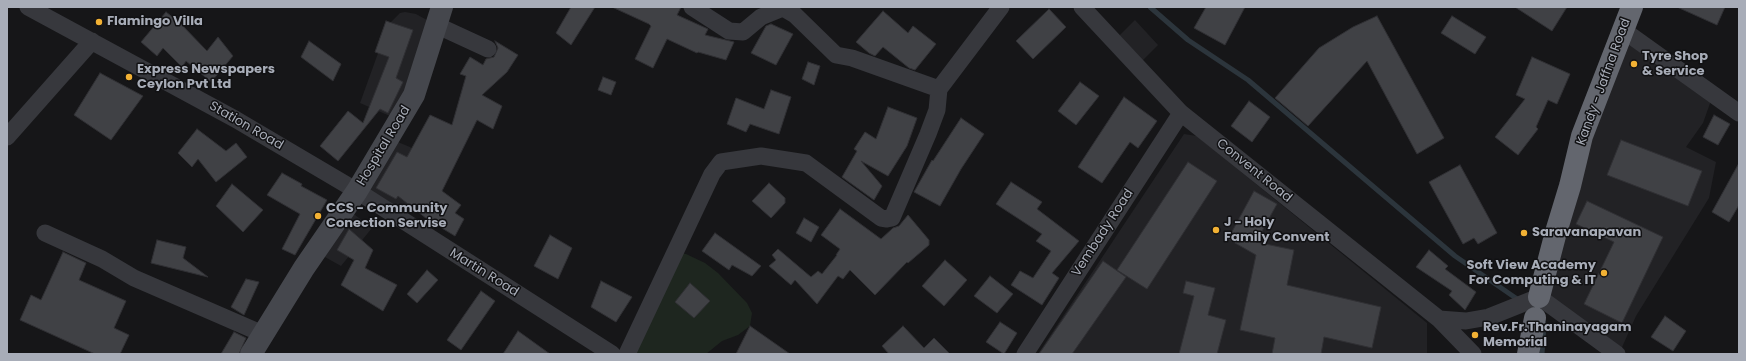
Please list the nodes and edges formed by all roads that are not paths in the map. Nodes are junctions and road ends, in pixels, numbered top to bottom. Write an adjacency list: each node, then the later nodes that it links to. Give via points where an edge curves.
1 (28, 7): 8 (street, Station Road)
2 (692, 7): 10 (street, via 729,31 743,32 761,17 783,8 795,15 836,55 852,58)
3 (1001, 7): 10 (street)
4 (1082, 7): 11 (street, Convent Road)
5 (1632, 7): 7 (highway, Kandy - Jaffna Road)
6 (439, 16): 9 (street); 14 (street, Hospital Road, via 414,95)
7 (1623, 30): 12 (street); 16 (highway, Kandy - Jaffna Road, via 1582,136)
8 (92, 41): 13 (street); 14 (street, Station Road, via 235,119)
9 (488, 49)
10 (939, 89): 22 (street, via 937,110 892,218 881,218 806,163 761,156 721,162 712,174)
11 (1181, 113): 18 (street, Convent Road); 23 (street, Vembady Road)
12 (1739, 113)
13 (7, 137)
14 (357, 191): 19 (street, Hospital Road); 21 (street, Martin Road)
15 (45, 233): 19 (street, via 102,259 134,278)
16 (1539, 297): 18 (street, via 1489,317 1466,320); 26 (street)
17 (1535, 318): 25 (highway)
18 (1439, 319): 24 (street, Convent Road)
19 (263, 334): 20 (street, Hospital Road)
20 (251, 354)
21 (612, 354)
22 (627, 354)
23 (1025, 354)
24 (1473, 354)
25 (1528, 354)
26 (1617, 354)

